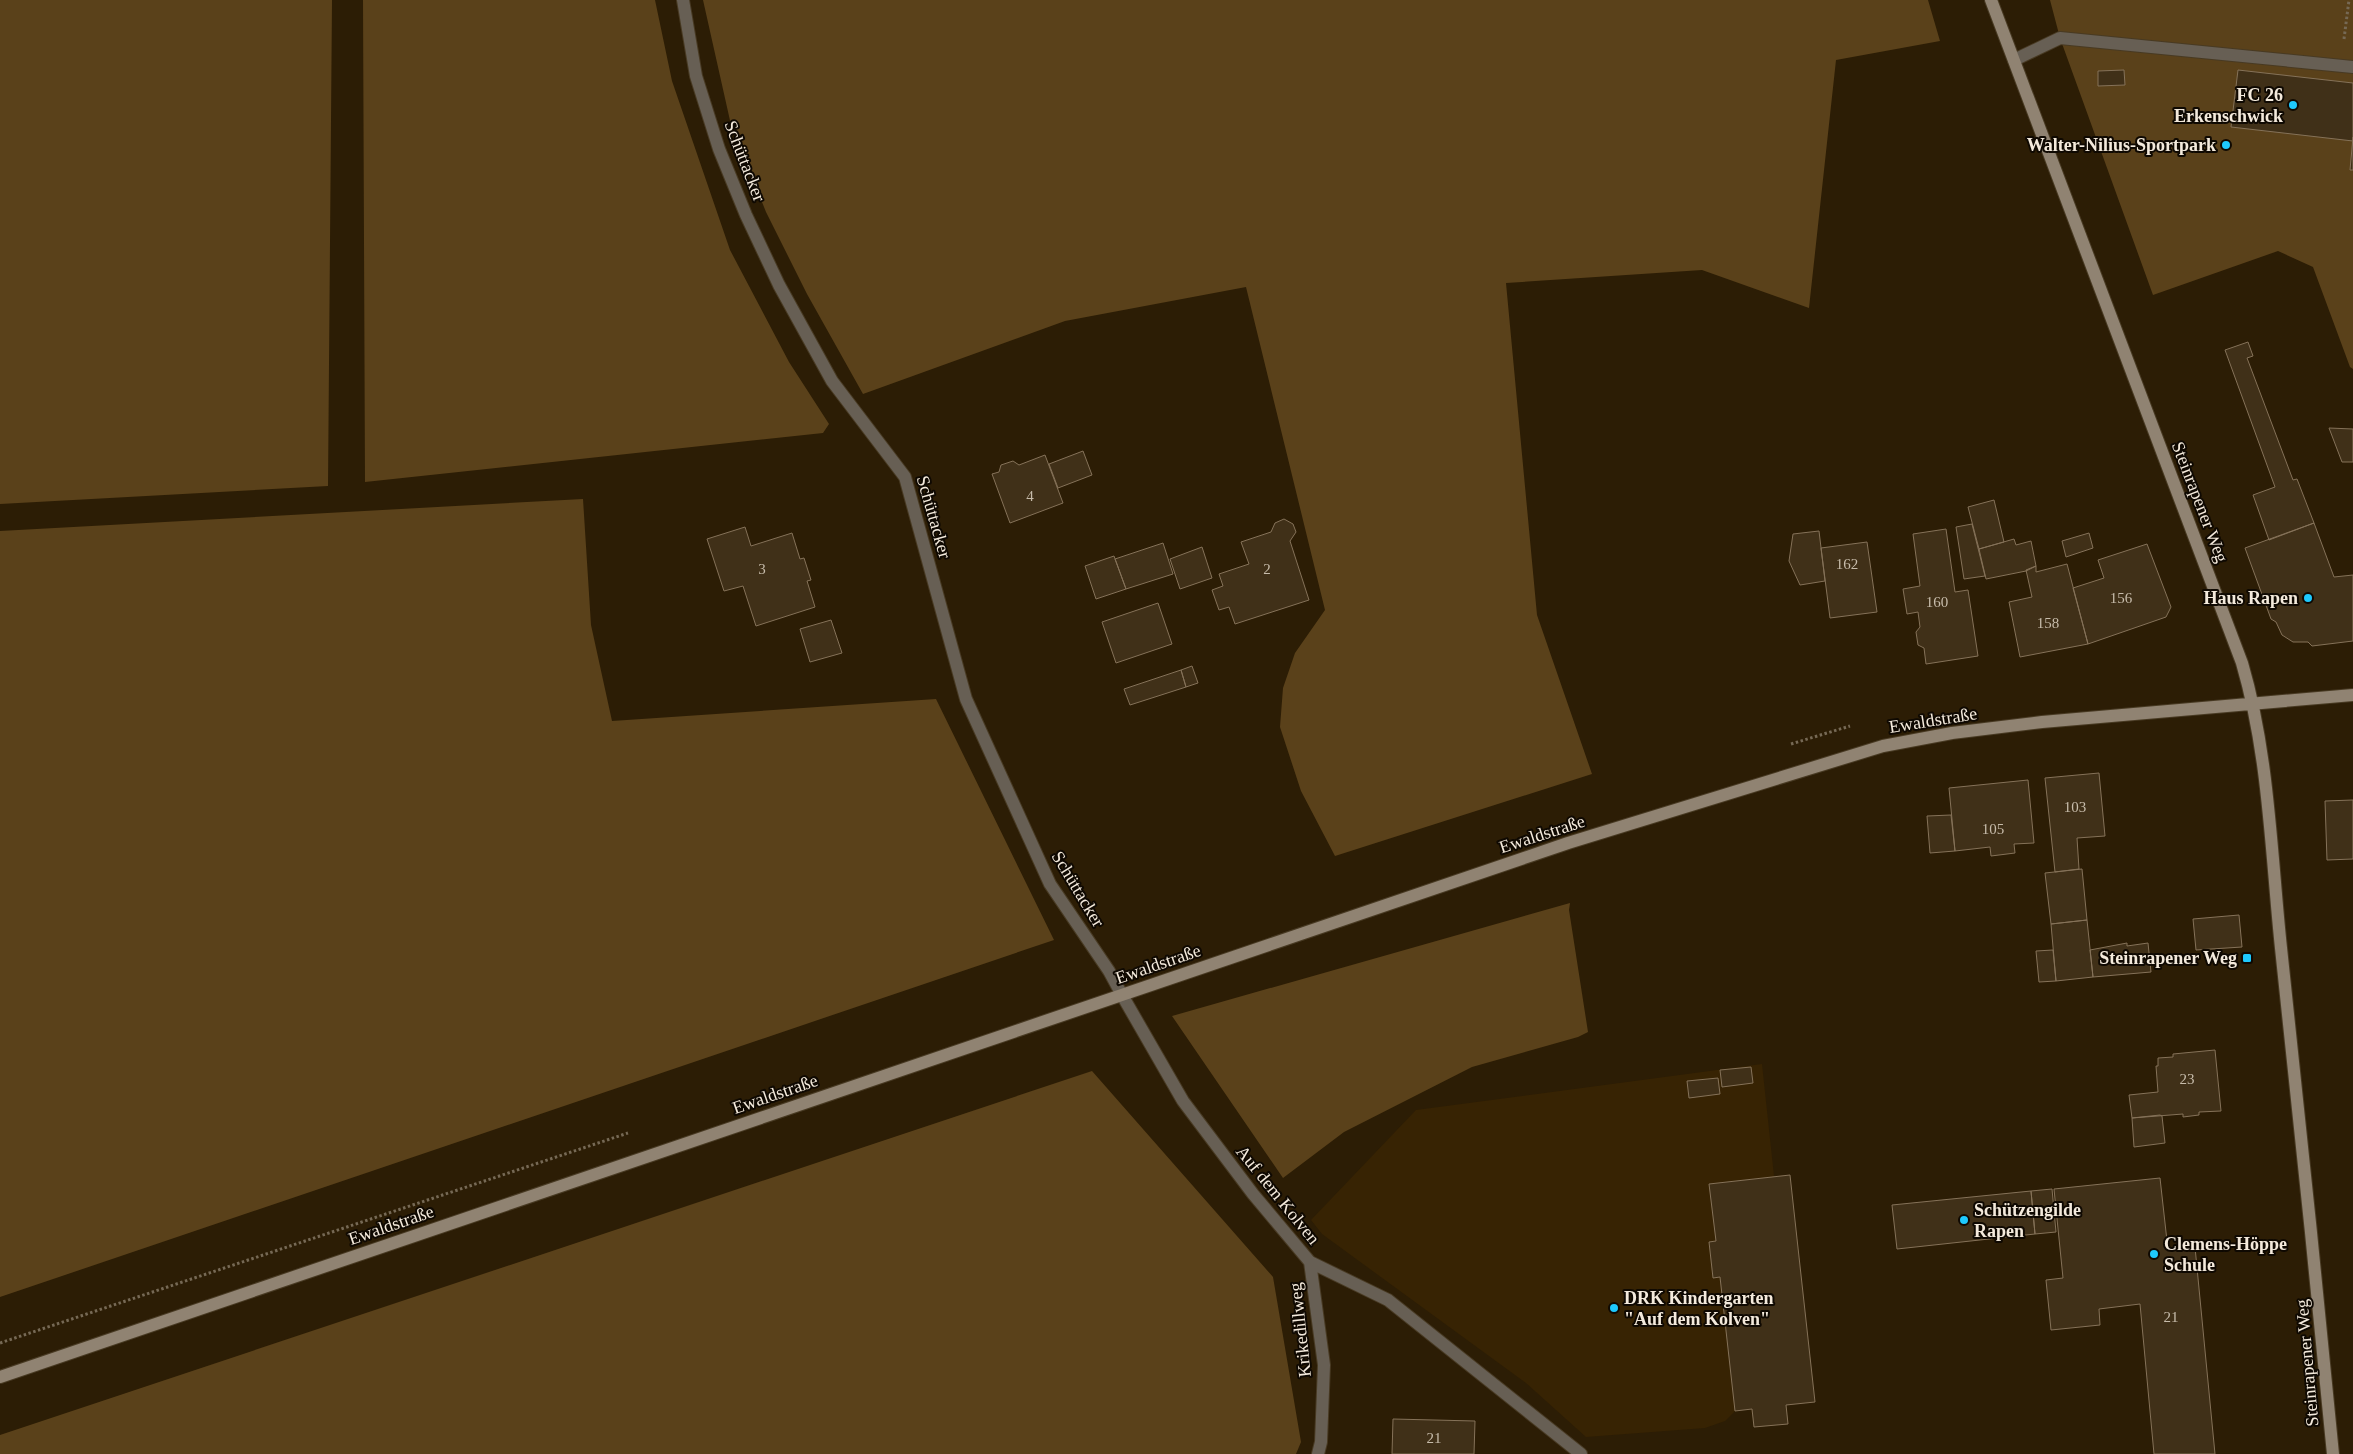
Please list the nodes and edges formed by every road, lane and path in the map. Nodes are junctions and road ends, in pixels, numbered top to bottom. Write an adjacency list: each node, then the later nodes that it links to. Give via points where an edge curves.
1 (683, 0): 8 (street, Schüttacker, via 696,76 746,215 779,285 832,381 906,477 966,699 1050,884)
2 (1991, 0): 4 (street, Steinrapener Weg)
3 (2348, 0): 5 (path)
4 (2014, 60): 5 (street, via 2060,38); 7 (street, Steinrapener Weg)
5 (2347, 66)
6 (2353, 695): 7 (street, Ewaldstraße)
7 (2254, 704): 8 (street, Ewaldstraße, via 2042,722 1952,733 1883,746 1568,843); 13 (street, Steinrapener Weg, via 2312,1232)
8 (1122, 995): 9 (street, Auf dem Kolven, via 1183,1101 1253,1194); 10 (street, Ewaldstraße)
9 (1310, 1262): 11 (street, Krikedillweg, via 1324,1364); 12 (street, Auf dem Kolven, via 1388,1300)
10 (0, 1377)
11 (1318, 1454)
12 (1581, 1454)
13 (2332, 1454)

